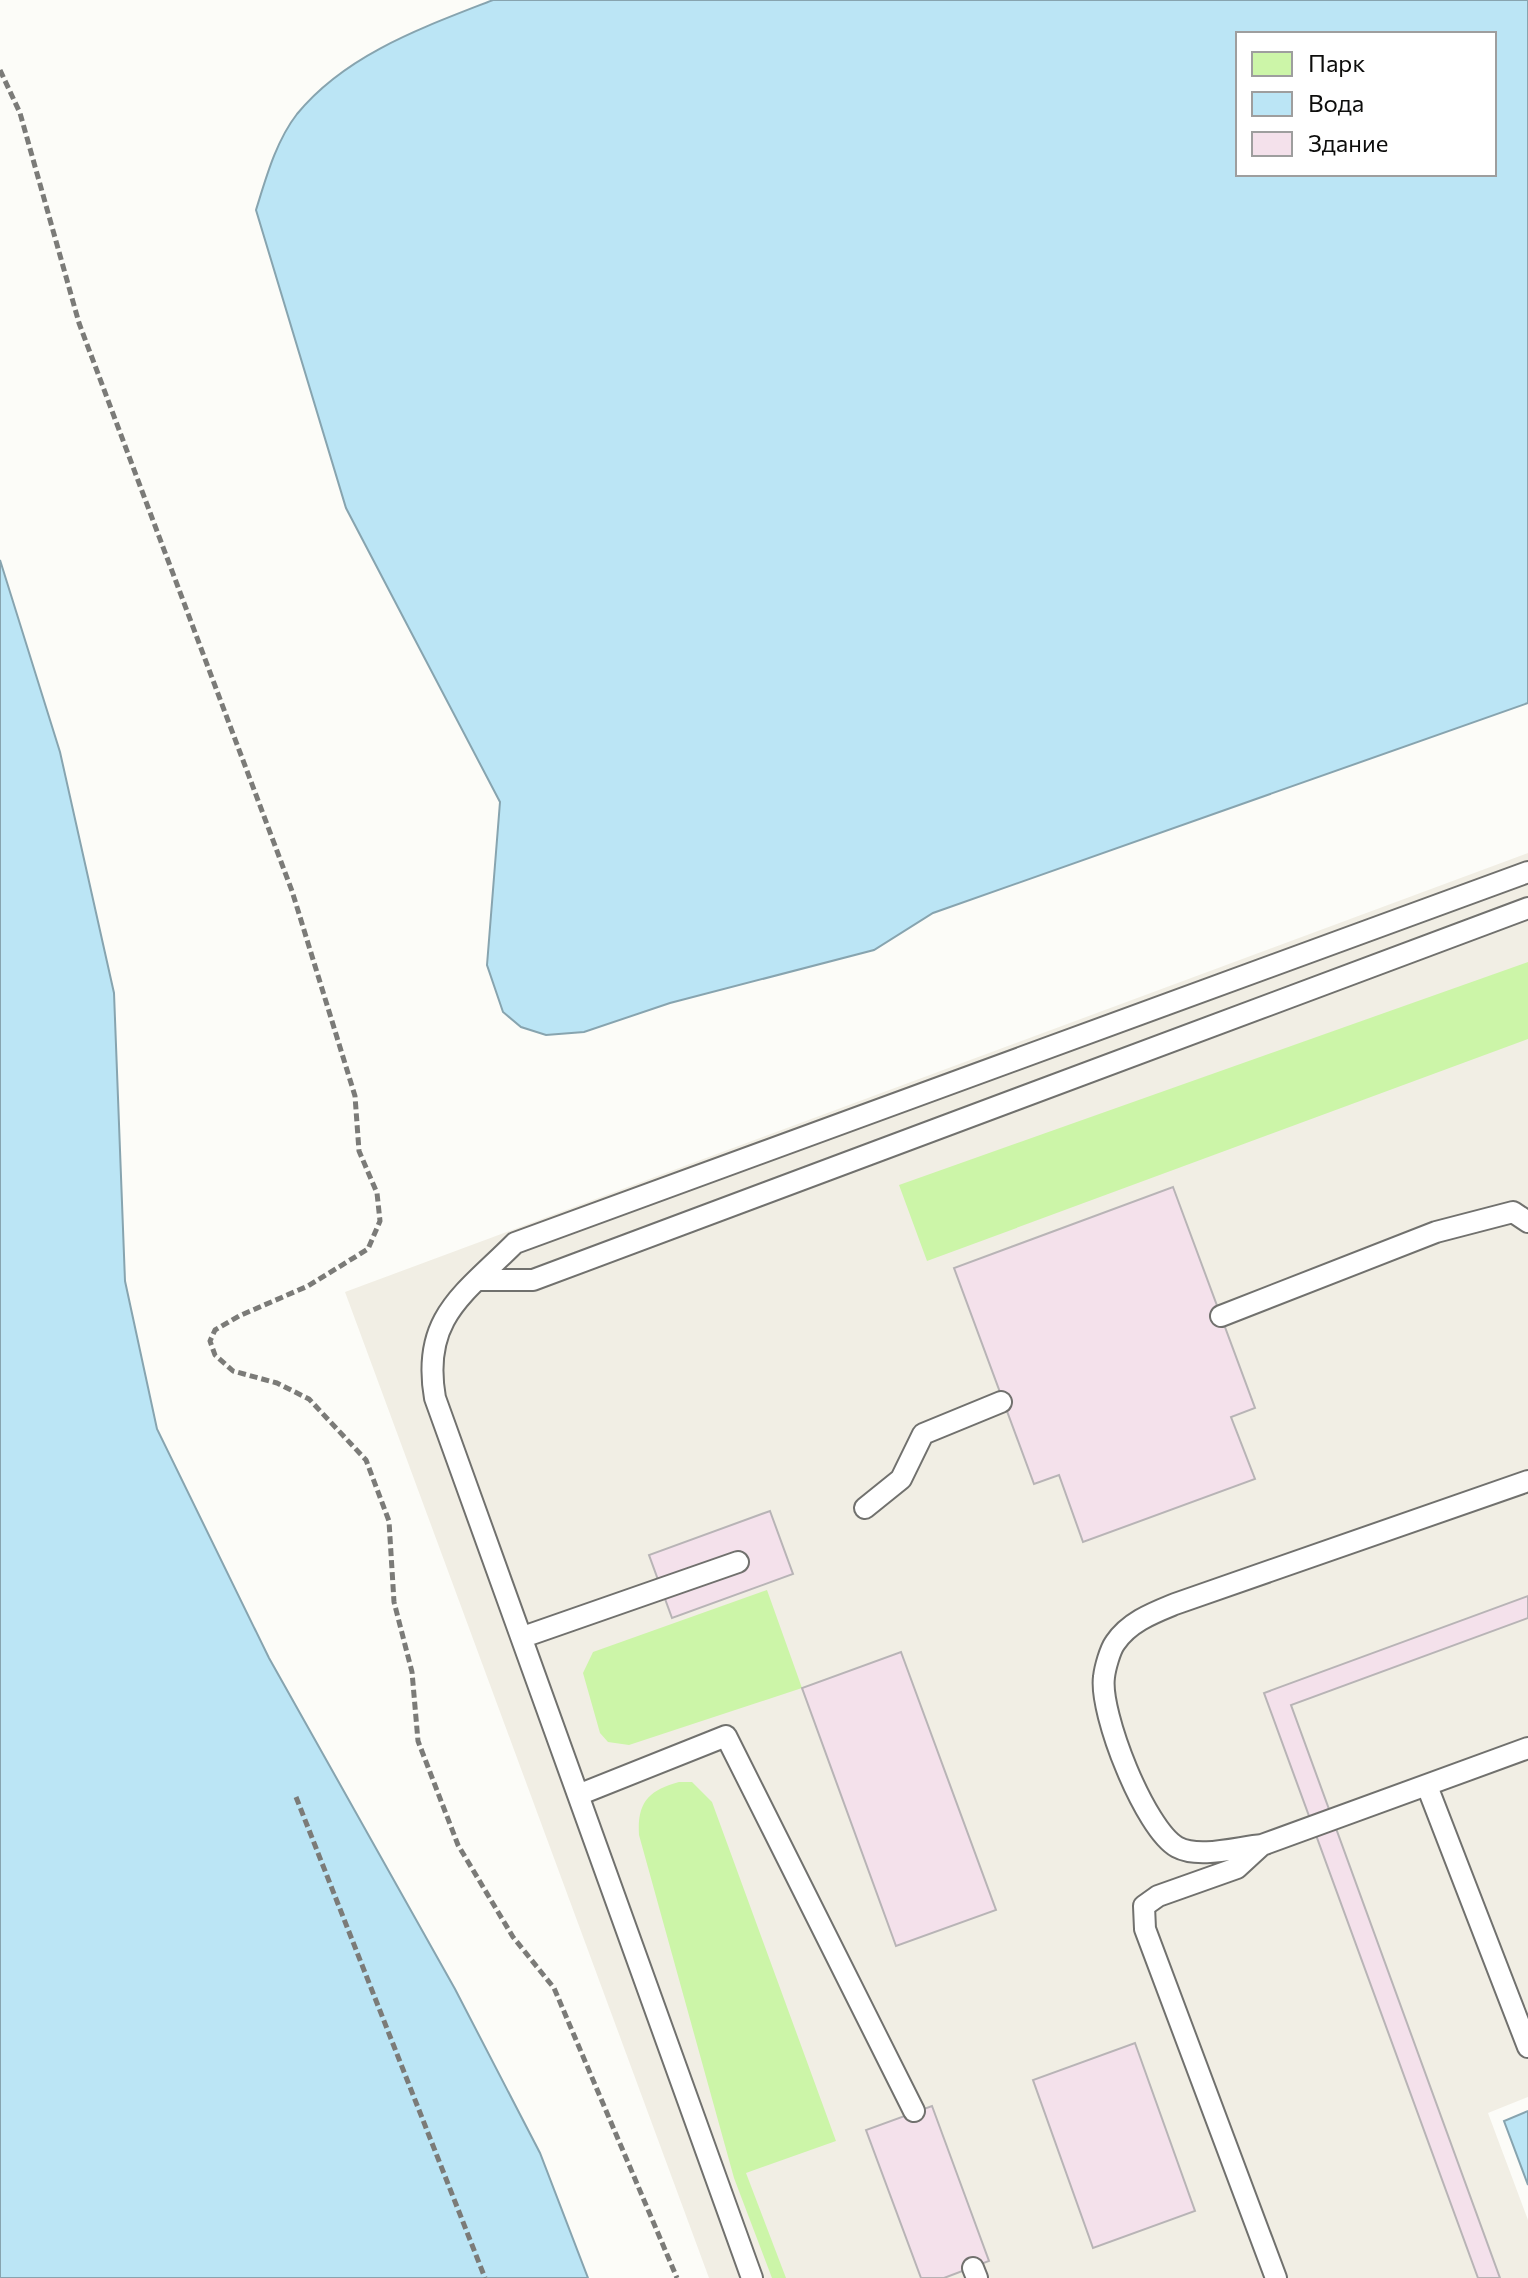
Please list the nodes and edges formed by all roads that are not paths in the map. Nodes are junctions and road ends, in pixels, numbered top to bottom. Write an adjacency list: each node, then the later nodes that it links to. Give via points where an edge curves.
1 (1528, 872): 4 (lane, via 515,1243)
2 (1528, 908): 4 (lane, via 533,1280)
3 (1528, 1222): 5 (lane, via 1513,1212 1436,1232)
4 (478, 1280): 10 (lane, via 446,1312 429,1364 435,1398)
5 (1221, 1316)
6 (1001, 1402): 8 (lane, via 923,1434 901,1479)
7 (1528, 1481): 14 (lane, via 1175,1604 1142,1617 1114,1643 1103,1679 1110,1716 1137,1798 1155,1826 1178,1847 1199,1851)
8 (865, 1508)
9 (738, 1562): 10 (lane)
10 (523, 1637): 13 (lane)
11 (1528, 1748): 12 (lane)
12 (1427, 1786): 14 (lane); 15 (lane)
13 (578, 1795): 16 (lane, via 726,1736); 17 (lane)
14 (1262, 1845): 18 (lane, via 1237,1868 1144,1906 1145,1929)
15 (1528, 2047)
16 (914, 2111)
17 (752, 2278)
18 (1276, 2278)

